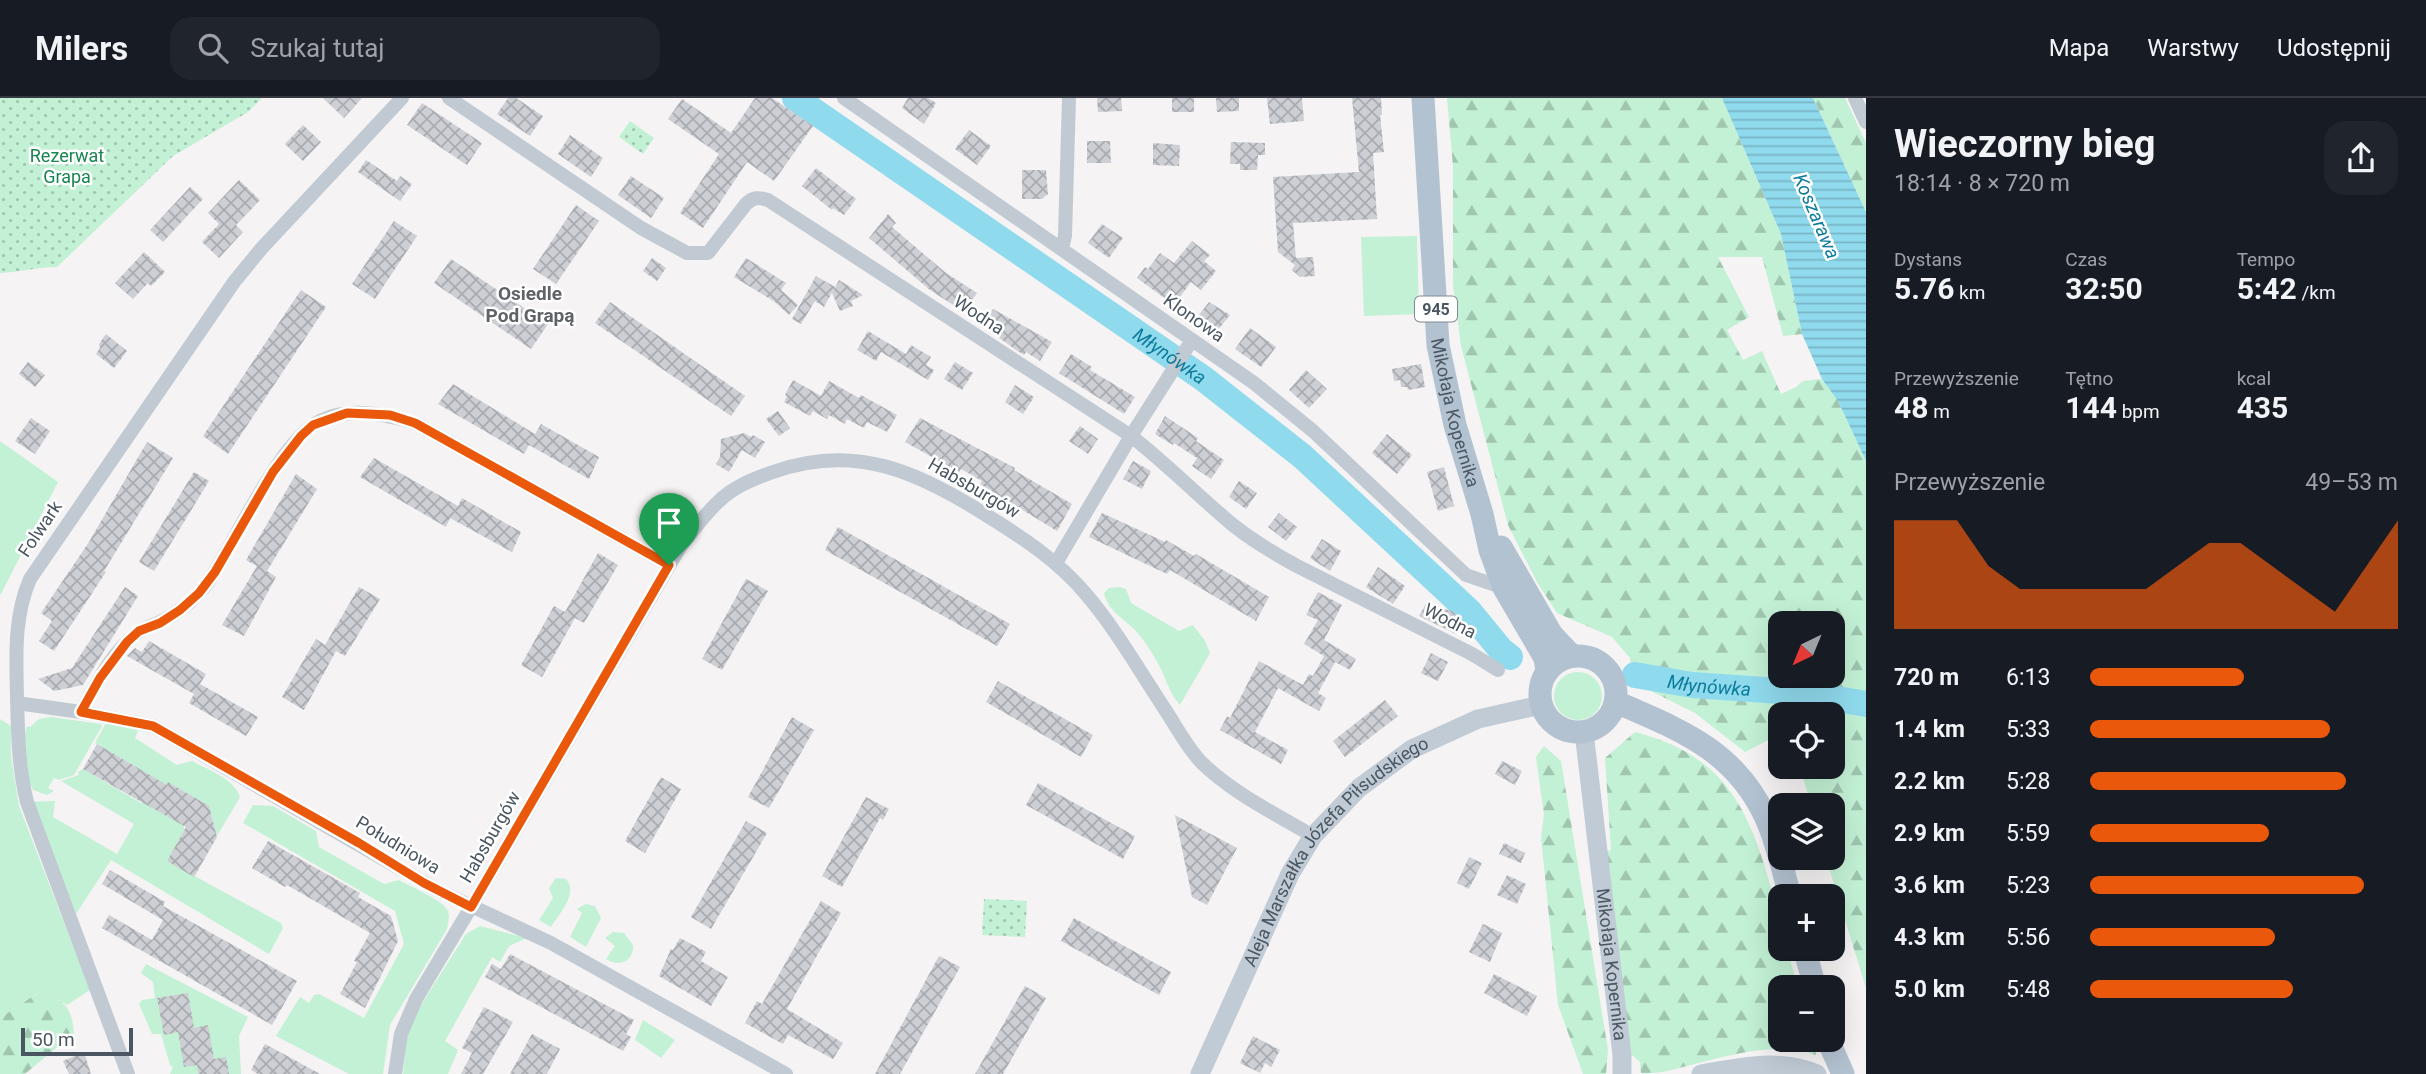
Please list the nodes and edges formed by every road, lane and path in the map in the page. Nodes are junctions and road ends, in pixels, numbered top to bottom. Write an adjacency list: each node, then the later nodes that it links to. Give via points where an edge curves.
1 (402, 98): 19 (street, Folwark, via 233,282 30,579 21,600 16,637)
2 (449, 98): 10 (street, Wodna, via 641,228 687,253 708,253 746,204 752,199 768,200)
3 (844, 98): 8 (street, Klonowa)
4 (1069, 98): 8 (street)
5 (1423, 98): 11 (main road, Mikołaja Kopernika / 945, via 1438,345 1455,425)
6 (1855, 98): 7 (street)
7 (1866, 122)
8 (1062, 249): 9 (street, Klonowa)
9 (1192, 340): 10 (street); 14 (street, Klonowa, via 1313,431 1466,575)
10 (1131, 436): 12 (street); 16 (street, Wodna, via 1268,550)
11 (1482, 514): 14 (main road, Mikołaja Kopernika / 945); 15 (main road, Mikołaja Kopernika / 945, via 1552,635)
12 (1056, 563): 13 (street, Habsburgów, via 954,494 921,478 891,466 831,459 781,469 732,491 698,524); 23 (street, Habsburgów, via 1086,594 1200,761 1236,790)
13 (669, 565): 21 (street, via 415,423 390,415 347,413 313,425 301,436 273,472 199,593 127,642); 25 (street, Habsburgów)
14 (1504, 588): 17 (main road, Mikołaja Kopernika / 945, via 1538,644)
15 (1572, 656): 17 (main road); 18 (main road, via 1585,656 1606,668 1613,678)
16 (1498, 670)
17 (1547, 671): 20 (main road)
18 (1616, 702): 22 (main road, via 1604,722); 24 (main road, via 1672,726 1732,765 1767,820)
19 (17, 703): 21 (street, Południowa); 27 (street, Folwark, via 17,748 27,802)
20 (1541, 705): 22 (main road, via 1553,723); 23 (street, Aleja Marszałka Józefa Piłsudskiego, via 1478,719 1412,750 1359,788)
21 (81, 712): 25 (street, Południowa, via 153,726)
22 (1584, 732): 31 (street, Mikołaja Kopernika)
23 (1313, 835): 30 (street, Aleja Marszałka Józefa Piłsudskiego, via 1290,874)
24 (1786, 884)
25 (471, 907): 28 (street, Habsburgów, via 405,1022); 29 (street, Południowa, via 551,943)
26 (1833, 1052): 34 (main road)
27 (128, 1074)
28 (395, 1074)
29 (786, 1074)
30 (1200, 1074)
31 (1622, 1074)
32 (1701, 1074): 33 (street, via 1754,1065 1786,1066)
33 (1817, 1074)
34 (1843, 1074)

